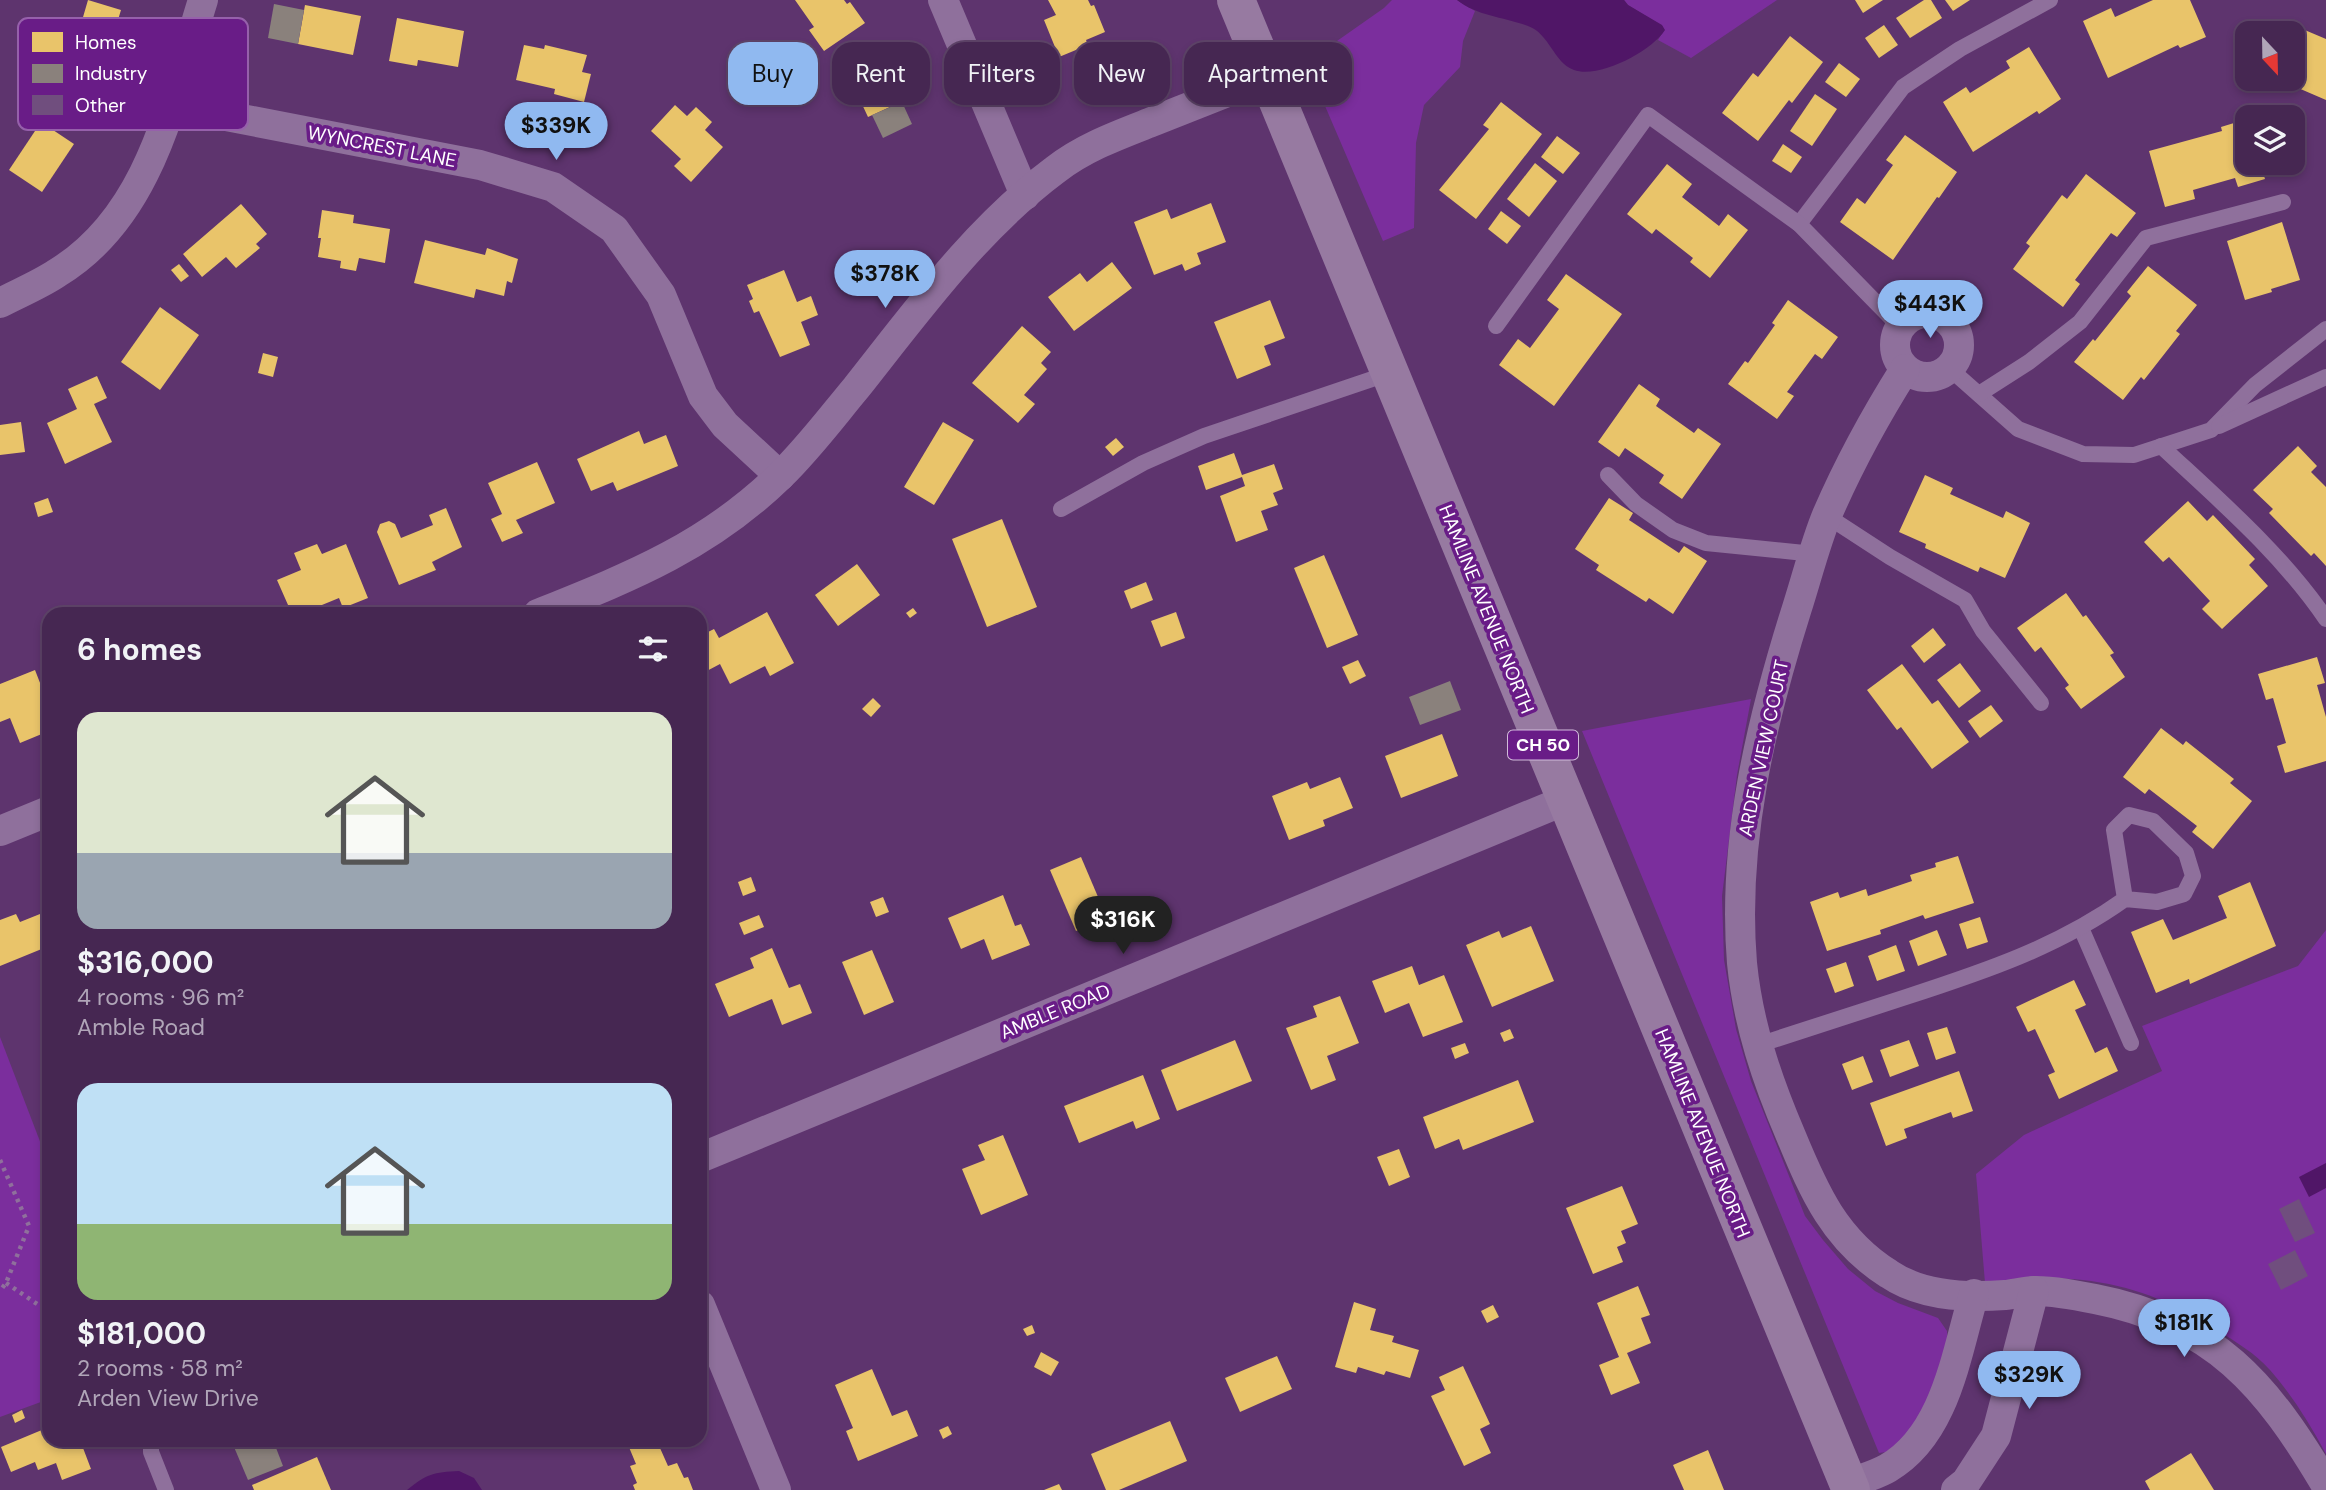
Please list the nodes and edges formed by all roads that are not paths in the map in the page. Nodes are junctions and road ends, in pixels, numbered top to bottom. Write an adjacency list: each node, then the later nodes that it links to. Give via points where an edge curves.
1 (203, 0): 5 (street)
2 (943, 0): 11 (street)
3 (1236, 0): 6 (main road, HAMLINE AVENUE NORTH / CH 50)
4 (2050, 0): 13 (lane, via 1960,49 1903,87)
5 (197, 18)
6 (1254, 42)
7 (1194, 105): 11 (street, via 1105,140 1056,169)
8 (1280, 105): 20 (main road, HAMLINE AVENUE NORTH / CH 50)
9 (248, 119): 26 (street, WYNCREST LANE, via 480,164 553,187 614,229 661,295 702,396 725,425)
10 (162, 130): 14 (street, via 146,173 121,214 94,244 59,273)
11 (1025, 195): 26 (street, via 976,241)
12 (2283, 202): 22 (lane, via 2146,238 2080,322)
13 (1799, 224): 15 (lane, via 1648,115); 16 (lane)
14 (0, 303)
15 (1496, 326)
16 (1900, 327): 18 (street, via 1919,314 1931,313 1952,325 1959,347); 19 (street, via 1895,342)
17 (2326, 329): 23 (lane, via 2255,385)
18 (1949, 368): 19 (street, via 1927,377); 22 (lane)
19 (1905, 369): 28 (street, ARDEN VIEW COURT)
20 (1390, 373): 27 (lane, via 1204,436 1143,463); 33 (main road, HAMLINE AVENUE NORTH / CH 50)
21 (2326, 377): 23 (lane)
22 (1979, 394): 24 (lane, via 2018,429 2083,454 2134,455)
23 (2211, 430): 24 (lane)
24 (2161, 446): 31 (lane, via 2303,586)
25 (1608, 475): 29 (lane, via 1636,504 1673,530 1706,543)
26 (780, 476): 30 (street, via 697,542 635,575)
27 (1061, 509)
28 (1827, 516): 29 (street, ARDEN VIEW COURT); 32 (lane, via 1965,600 1983,631)
29 (1814, 554): 39 (street, ARDEN VIEW COURT, via 1769,705 1742,842 1742,961)
30 (555, 607)
31 (2326, 619)
32 (2041, 702)
33 (1566, 800): 40 (street, AMBLE ROAD); 46 (main road, HAMLINE AVENUE NORTH / CH 50)
34 (42, 814): 35 (street)
35 (0, 831)
36 (2125, 899): 36 (lane, via 2114,830 2129,815 2153,821 2186,853 2193,876 2184,894 2157,902); 37 (lane)
37 (2081, 928): 38 (lane); 39 (lane, via 2049,946 1955,981)
38 (2131, 1043)
39 (1758, 1045): 42 (street, ARDEN VIEW COURT, via 1772,1092 1813,1188 1832,1222 1854,1246 1889,1275 1917,1288)
40 (707, 1155)
41 (2034, 1291): 42 (street, ARDEN VIEW COURT); 45 (street, ARDEN VIEW COURT, via 2112,1303 2161,1318 2203,1340 2258,1386 2285,1418); 49 (street, via 1996,1436)
42 (1988, 1295): 46 (street, via 1940,1409 1919,1442 1888,1468)
43 (707, 1322): 48 (street)
44 (151, 1447): 47 (lane)
45 (2326, 1485)
46 (1850, 1487)
47 (166, 1490)
48 (776, 1490)
49 (1956, 1490)

